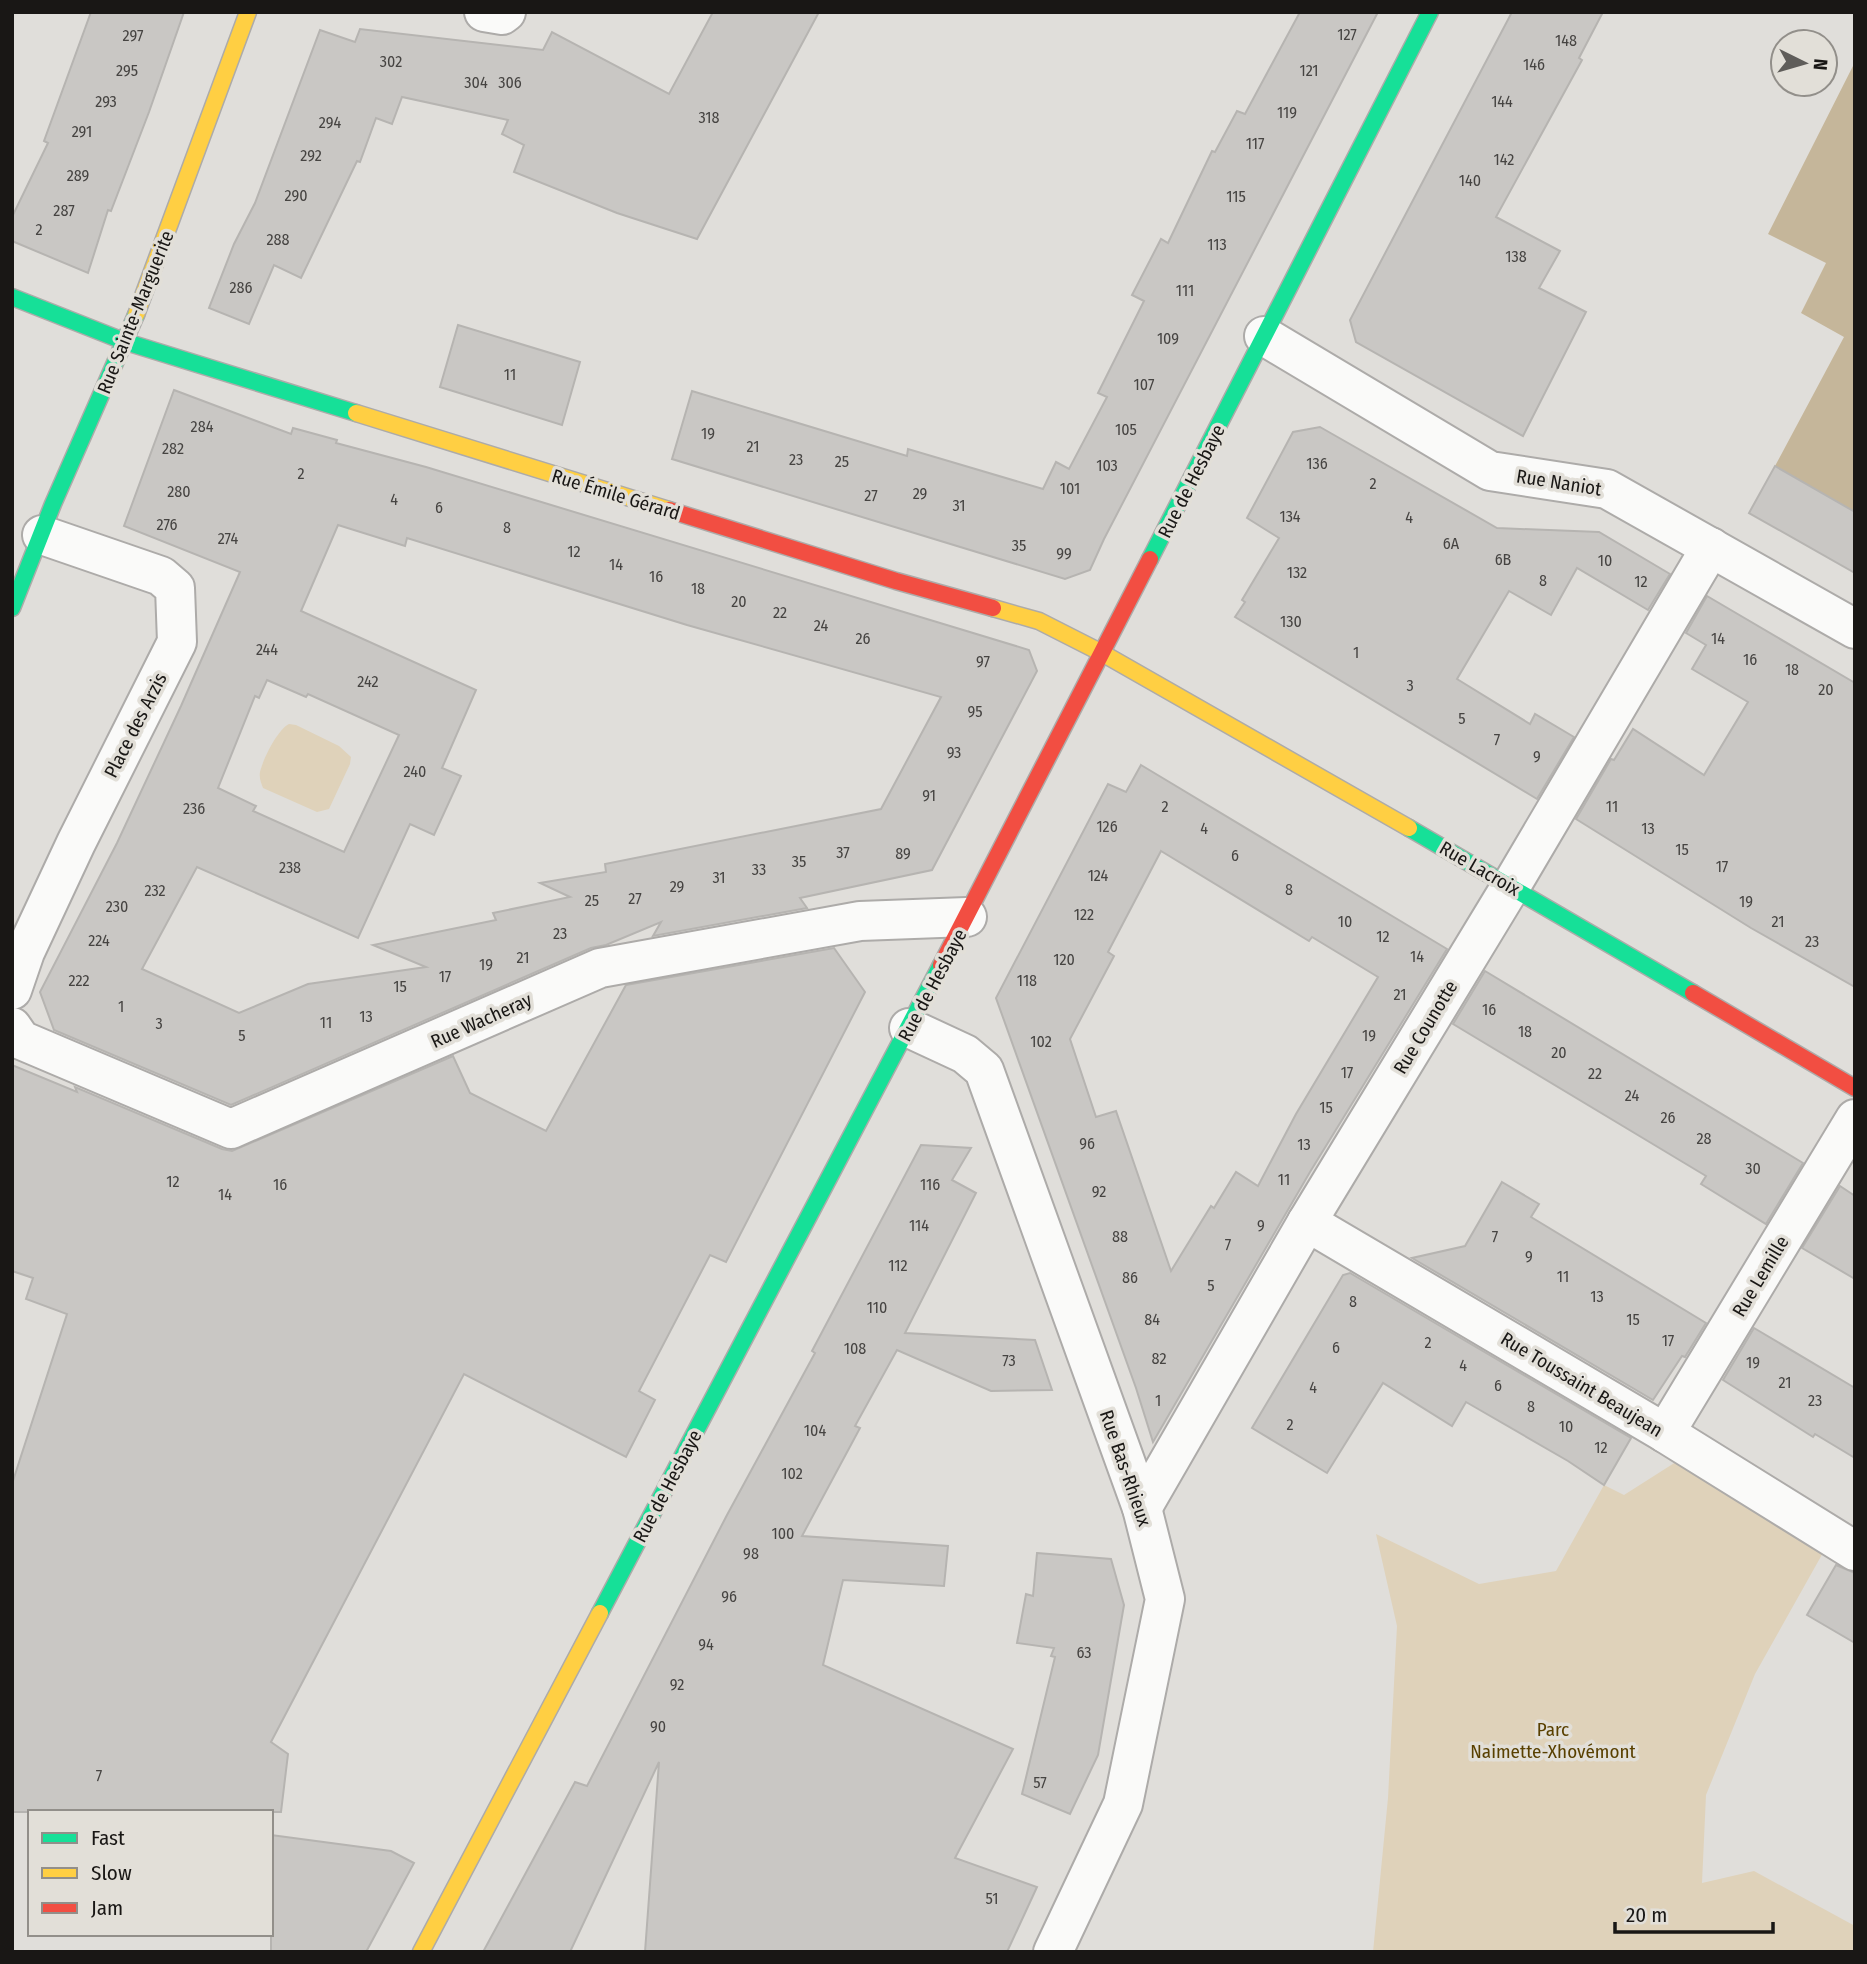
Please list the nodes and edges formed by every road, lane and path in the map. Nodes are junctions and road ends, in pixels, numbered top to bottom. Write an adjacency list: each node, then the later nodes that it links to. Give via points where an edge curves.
1 (248, 12): 7 (main road, Rue Sainte-Marguerite)
2 (484, 12): 3 (street)
3 (506, 12)
4 (1430, 12): 6 (main road, Rue de Hesbaye)
5 (12, 297): 7 (main road, Rue Émile Gérard)
6 (1264, 336): 9 (street, Rue Naniot, via 1490,471 1607,489); 12 (main road, Rue de Hesbaye)
7 (126, 342): 8 (main road, Rue Sainte-Marguerite); 12 (main road, Rue Émile Gérard, via 896,581 1039,621)
8 (42, 535): 10 (main road, Rue Sainte-Marguerite); 15 (street, Place des Arzis, via 162,576 175,588 177,642 76,843)
9 (1711, 547): 11 (street, Rue Naniot); 13 (street, Rue Counotte)
10 (12, 608)
11 (1855, 629)
12 (1102, 653): 13 (main road, Rue Lacroix); 14 (main road, Rue de Hesbaye)
13 (1511, 886): 18 (main road, Rue Lacroix); 20 (street, Rue Counotte)
14 (967, 917): 16 (main road, Rue de Hesbaye); 17 (street, Rue Wacheray, via 860,921 600,968 231,1129)
15 (12, 990)
16 (909, 1028): 22 (street, Rue Bas-Rhieux, via 965,1054 984,1070); 24 (main road, Rue de Hesbaye)
17 (17, 1034)
18 (1855, 1088)
19 (1855, 1119): 21 (street, Rue Lemille)
20 (1307, 1222): 21 (street, Rue Toussaint Beaujean); 22 (street, Rue Counotte)
21 (1665, 1433): 23 (street, Rue Toussaint Beaujean)
22 (1142, 1508): 25 (street, Rue Bas-Rhieux, via 1165,1599 1123,1804)
23 (1855, 1551)
24 (421, 1952)
25 (1053, 1952)

